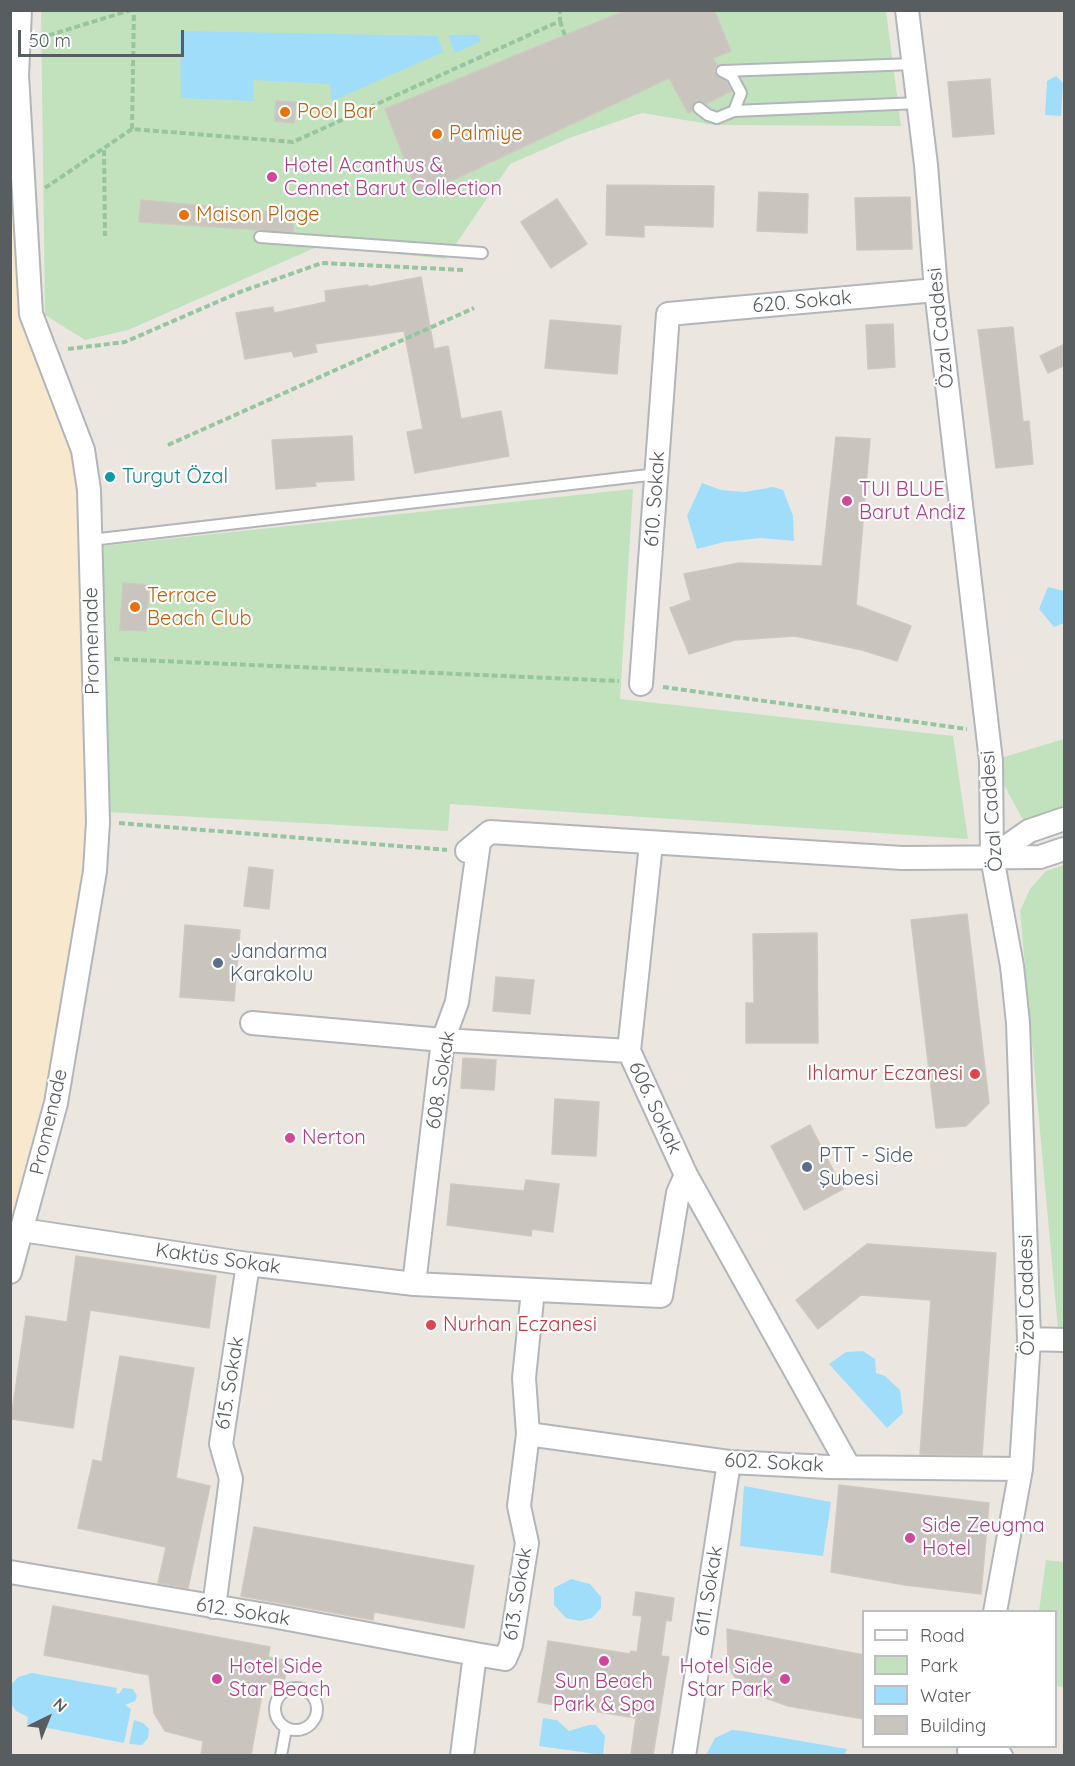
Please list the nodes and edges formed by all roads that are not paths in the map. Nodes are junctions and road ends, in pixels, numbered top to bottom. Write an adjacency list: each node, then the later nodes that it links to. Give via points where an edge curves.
1 (21, 10): 12 (street, Promenade, via 17,75 31,315 83,450)
2 (908, 10): 3 (street, Özal Caddesi)
3 (914, 64): 4 (street, Özal Caddesi); 6 (lane, via 722,71 732,76 741,93)
4 (919, 103): 6 (lane); 9 (street, Özal Caddesi)
5 (699, 108): 6 (lane, via 717,117)
6 (734, 111)
7 (260, 237): 8 (lane)
8 (482, 254)
9 (936, 290): 10 (street, 620. Sokak); 17 (street, Özal Caddesi, via 991,761)
10 (668, 314): 11 (street, 610. Sokak)
11 (657, 474): 12 (lane); 13 (street, 610. Sokak)
12 (91, 540): 22 (street, Promenade, via 98,822 94,872 56,1103)
13 (640, 684)
14 (1065, 819): 17 (street, via 1029,831)
15 (651, 844): 17 (street, via 902,858); 19 (street, 608. Sokak, via 490,832 473,847 456,1002); 20 (street, 606. Sokak)
16 (1065, 849): 17 (street, via 1040,857)
17 (992, 858): 28 (street, Özal Caddesi, via 1018,1023)
18 (252, 1023): 19 (street)
19 (443, 1040): 20 (street); 25 (street, 608. Sokak)
20 (629, 1051): 21 (street, 606. Sokak)
21 (686, 1175): 27 (street, 606. Sokak, via 678,1193); 32 (street)
22 (22, 1230): 23 (street, Kaktüs Sokak); 24 (street, Promenade)
23 (248, 1264): 25 (street, Kaktüs Sokak); 35 (street, 615. Sokak, via 221,1444 231,1479)
24 (10, 1272)
25 (414, 1284): 26 (street, Kaktüs Sokak)
26 (533, 1290): 27 (street, Kaktüs Sokak); 30 (street, 613. Sokak, via 524,1378)
27 (661, 1296)
28 (1029, 1339): 29 (street); 33 (street, Özal Caddesi)
29 (1065, 1340)
30 (528, 1434): 31 (street, 602. Sokak); 37 (street, 613. Sokak, via 519,1506 526,1543 511,1645 505,1659)
31 (729, 1462): 32 (street, 602. Sokak); 42 (street, 611. Sokak)
32 (849, 1467): 33 (street, 602. Sokak)
33 (1021, 1469): 36 (street, Özal Caddesi)
34 (10, 1572): 35 (street, 612. Sokak)
35 (214, 1607): 37 (street, 612. Sokak)
36 (995, 1610)
37 (475, 1654): 41 (street, 613. Sokak)
38 (286, 1728): 38 (lane, via 304,1728 316,1715 316,1703 304,1689 285,1690 276,1700 275,1713); 40 (lane)
39 (969, 1751): 43 (street)
40 (281, 1755)
41 (462, 1755)
42 (684, 1755)
43 (1001, 1755)

